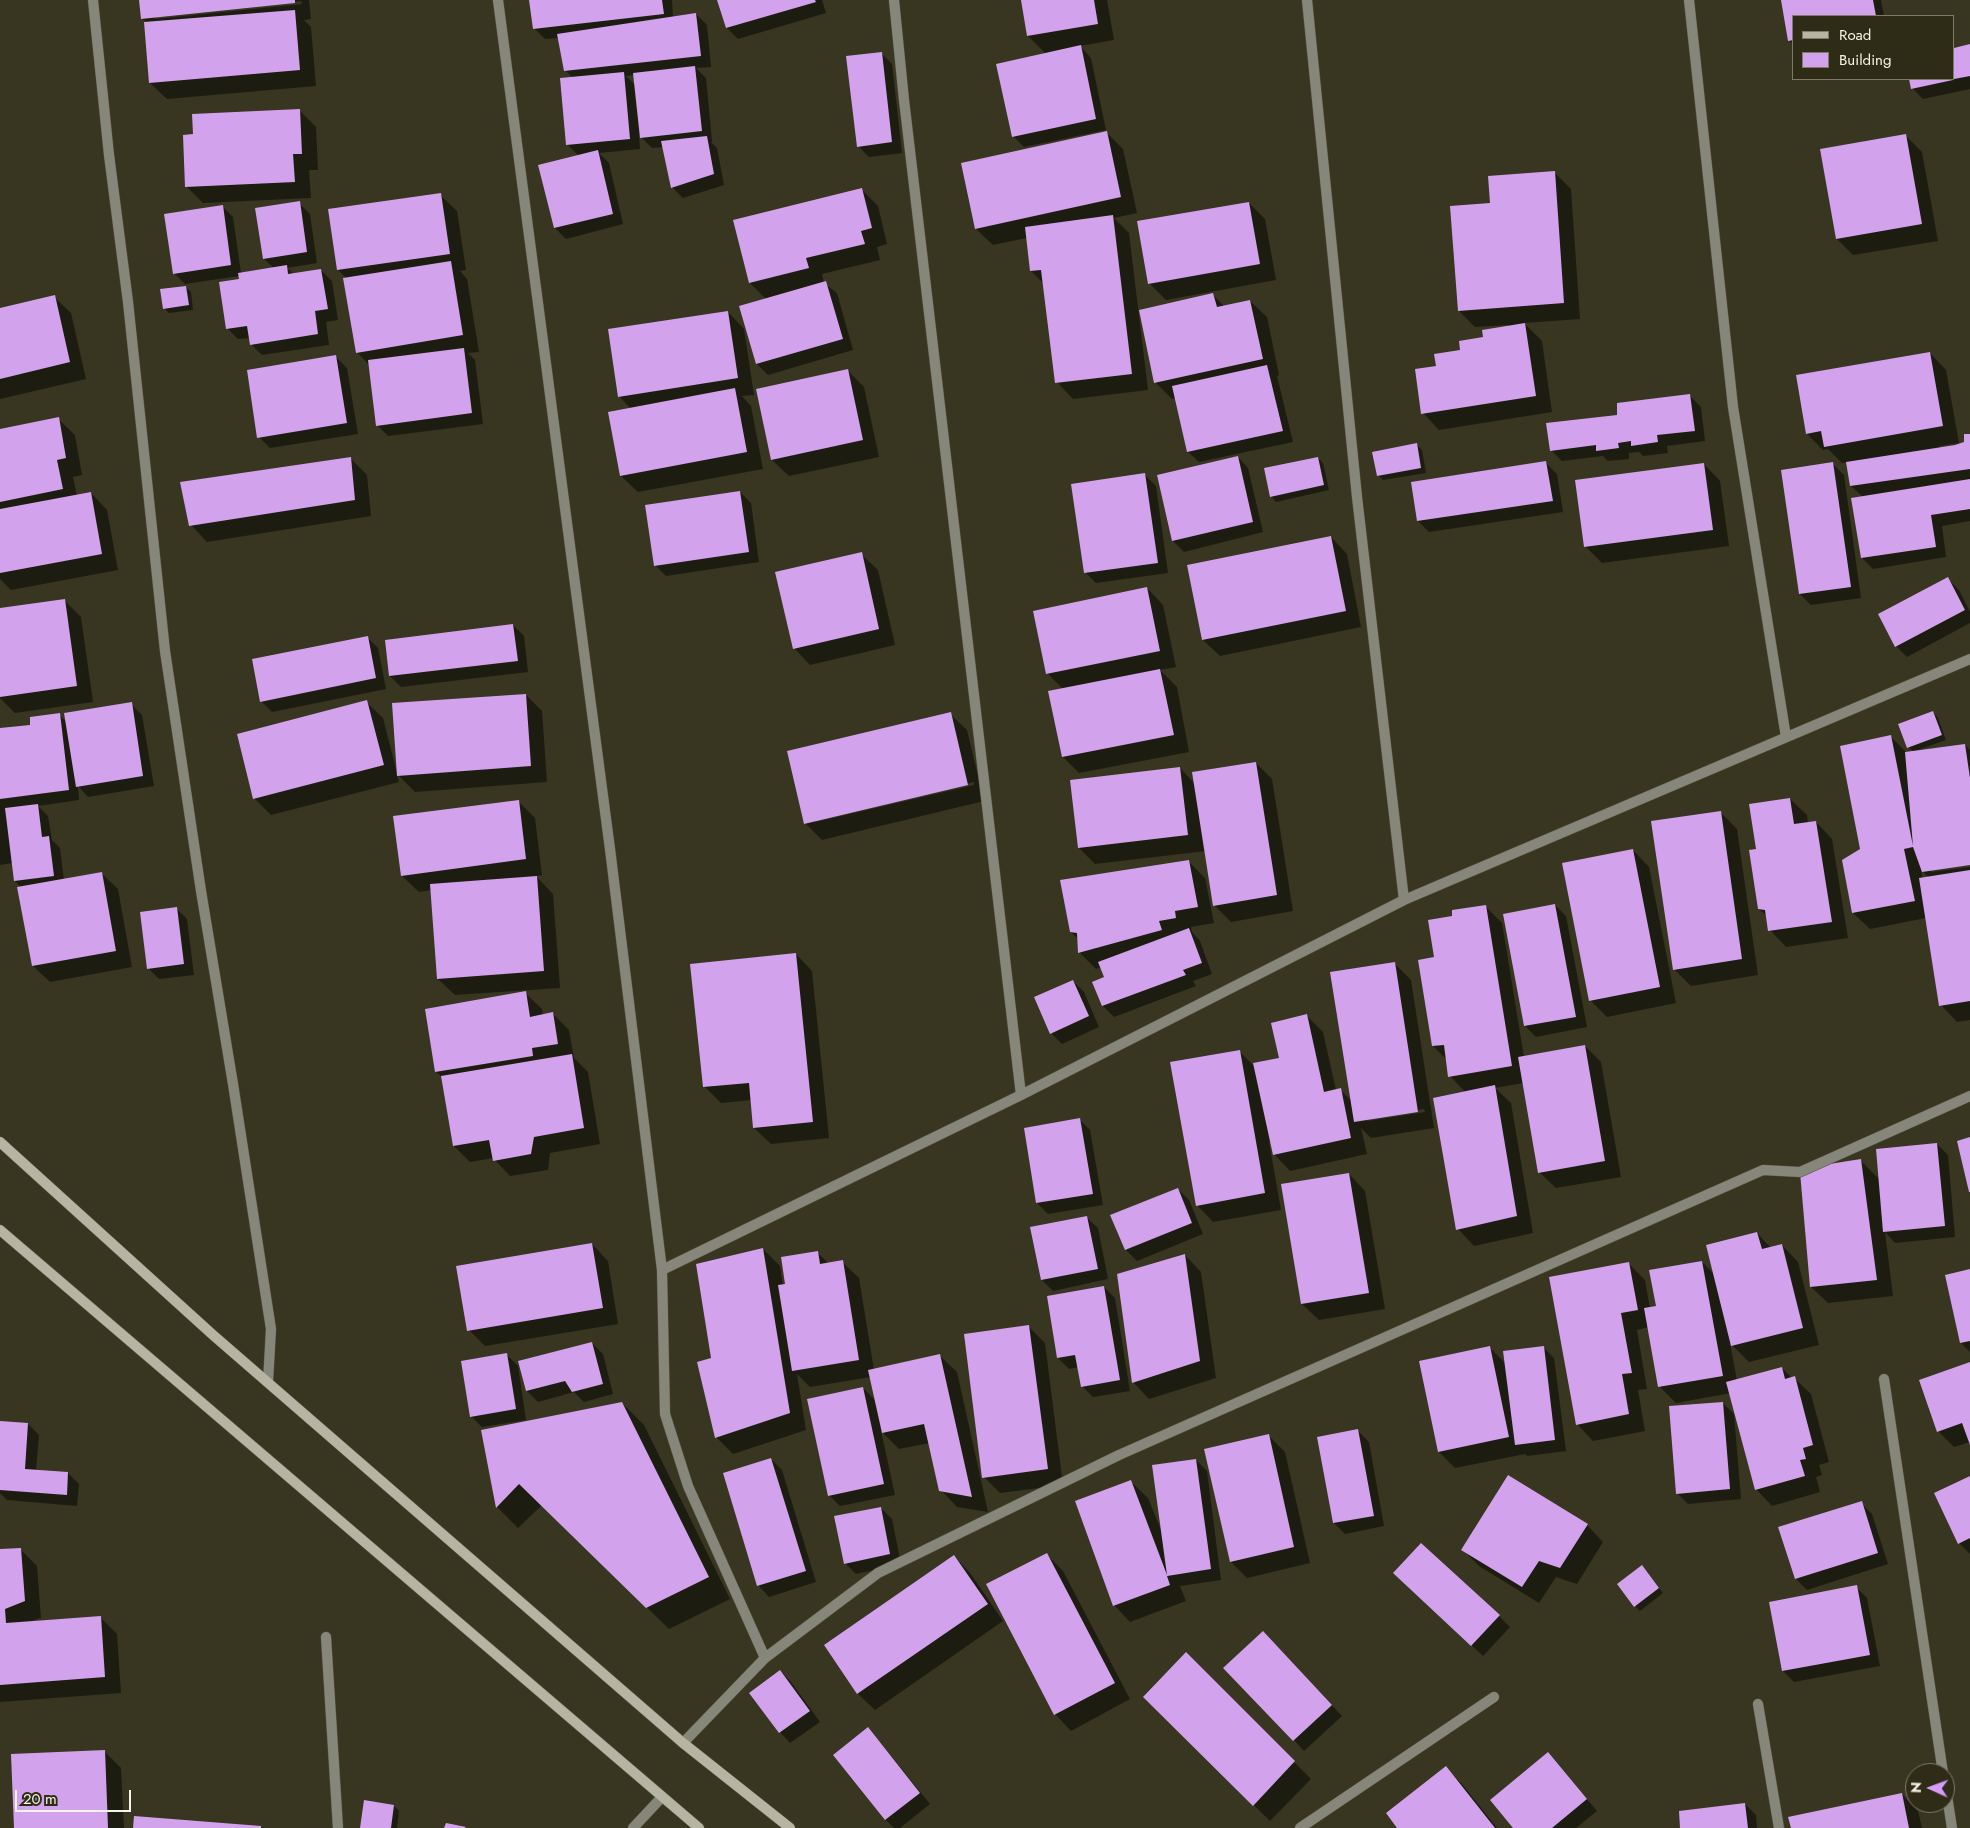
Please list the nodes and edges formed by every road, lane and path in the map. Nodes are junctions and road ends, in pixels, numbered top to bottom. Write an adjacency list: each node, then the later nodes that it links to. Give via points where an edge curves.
1 (93, 0): 15 (street, via 165,651 271,1329)
2 (498, 0): 13 (street)
3 (894, 0): 9 (street)
4 (1307, 0): 8 (street, via 1357,497)
5 (1689, 0): 7 (street, via 1733,407)
6 (1970, 658): 7 (street)
7 (1786, 737): 8 (street)
8 (1404, 900): 9 (street)
9 (1021, 1094): 13 (street)
10 (1970, 1096): 17 (street, via 1800,1172 1763,1170 1119,1455 878,1573)
11 (0, 1142): 15 (main road)
12 (0, 1230): 22 (main road)
13 (662, 1270): 17 (street, via 665,1414 688,1486)
14 (1884, 1379): 21 (street)
15 (268, 1382): 20 (main road)
16 (326, 1637): 24 (street)
17 (765, 1658): 20 (street)
18 (1494, 1697): 28 (street)
19 (1758, 1704): 29 (street)
20 (683, 1743): 27 (main road)
21 (1942, 1763)
22 (662, 1796): 25 (street); 26 (main road)
23 (1950, 1813): 30 (street)
24 (338, 1828)
25 (633, 1828)
26 (699, 1828)
27 (790, 1828)
28 (1300, 1828)
29 (1779, 1828)
30 (1952, 1828)

